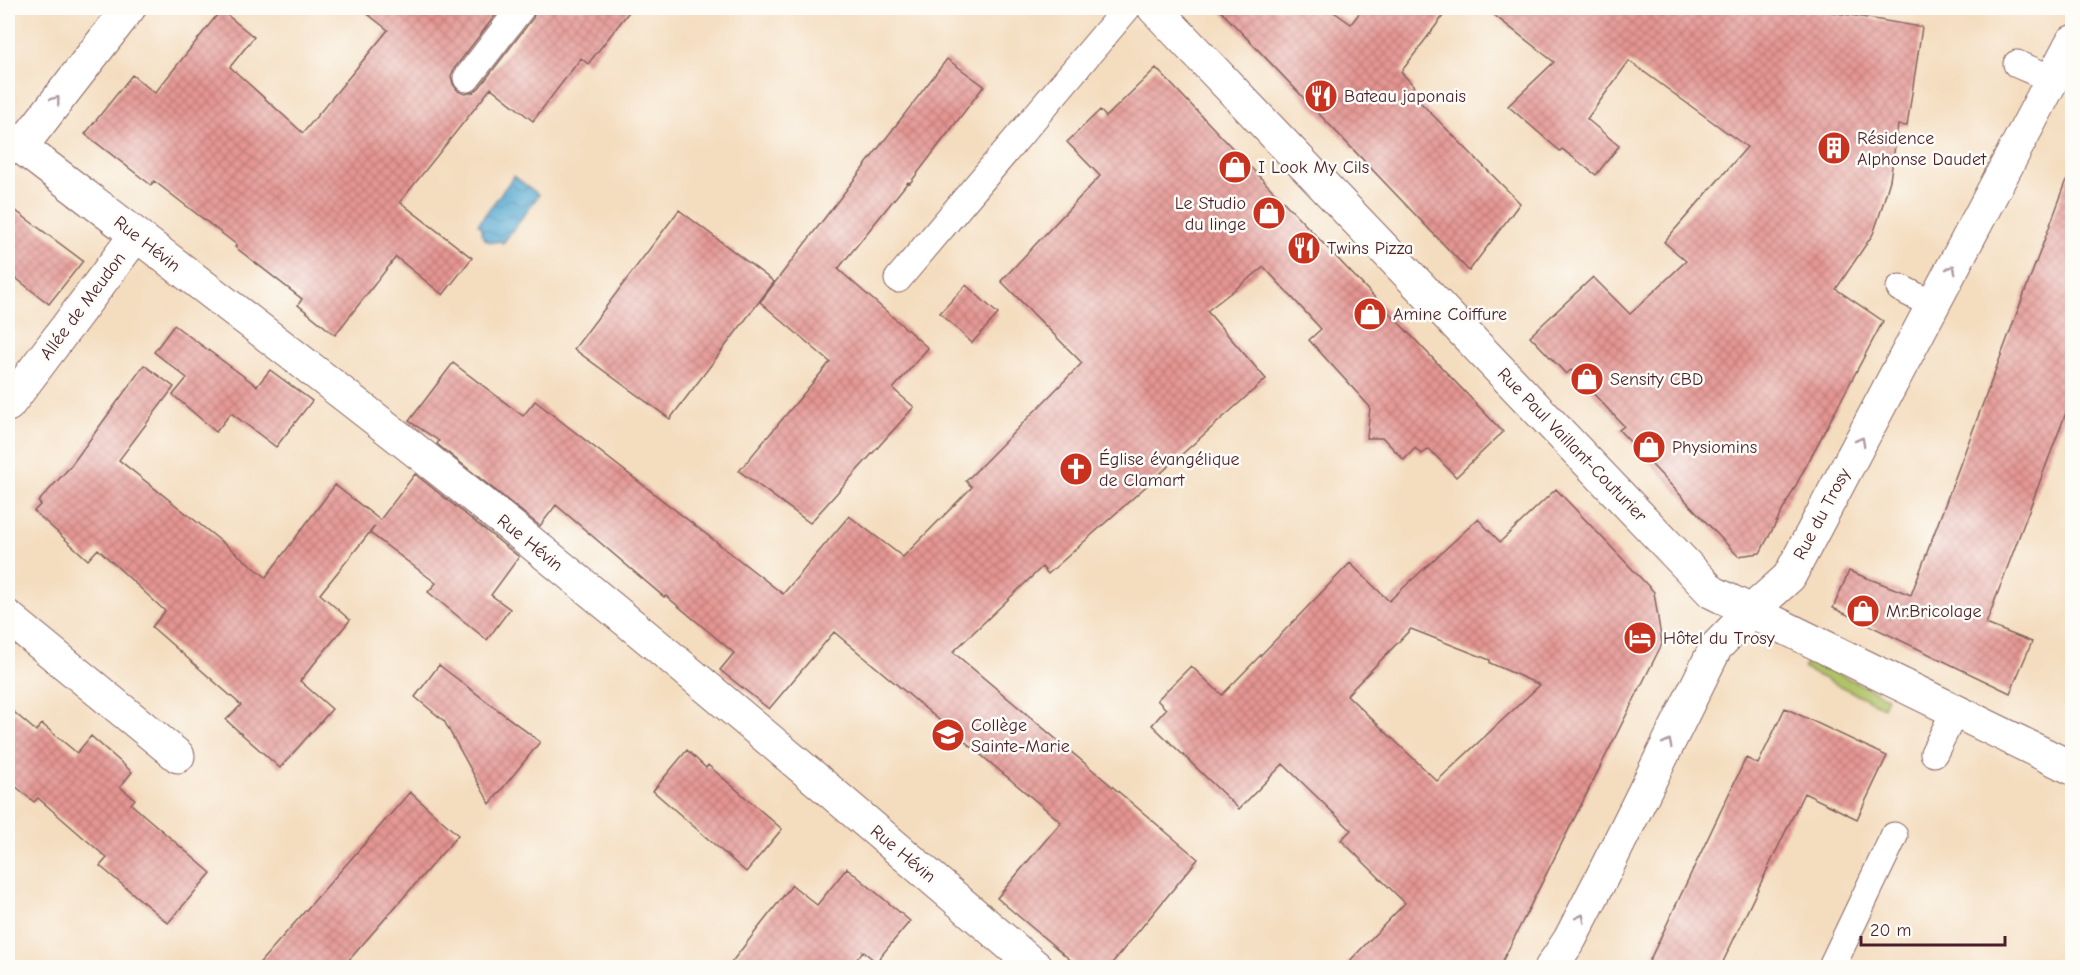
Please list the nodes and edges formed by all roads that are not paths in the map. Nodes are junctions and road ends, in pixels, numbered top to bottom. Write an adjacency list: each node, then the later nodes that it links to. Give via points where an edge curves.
1 (129, 8): 9 (street, one-way to 1)
2 (521, 8): 7 (lane)
3 (1127, 8): 11 (lane)
4 (1154, 8): 15 (street, Rue Paul Vaillant-Couturier, via 1712,592)
5 (2073, 42): 8 (street, Rue du Trosy)
6 (2017, 64): 8 (lane)
7 (467, 78)
8 (2054, 80): 13 (street, Rue du Trosy, one-way to 8)
9 (14, 142): 10 (street, Rue Hévin)
10 (136, 235): 14 (street, Allée de Meudon); 22 (street, Rue Hévin, via 528,540)
11 (898, 279)
12 (1900, 288): 13 (lane)
13 (1933, 305): 15 (street, Rue du Trosy, one-way to 13, via 1789,577)
14 (8, 405)
15 (1750, 612): 17 (street, Rue Paul Vaillant-Couturier); 23 (street, Rue du Trosy, one-way to 15, via 1597,887 1716,647)
16 (8, 617): 19 (street)
17 (1955, 711): 18 (lane); 20 (street, Rue Paul Vaillant-Couturier)
18 (1934, 753)
19 (178, 756)
20 (2073, 768)
21 (1894, 836): 24 (lane)
22 (1037, 968)
23 (1551, 968)
24 (1831, 968)

